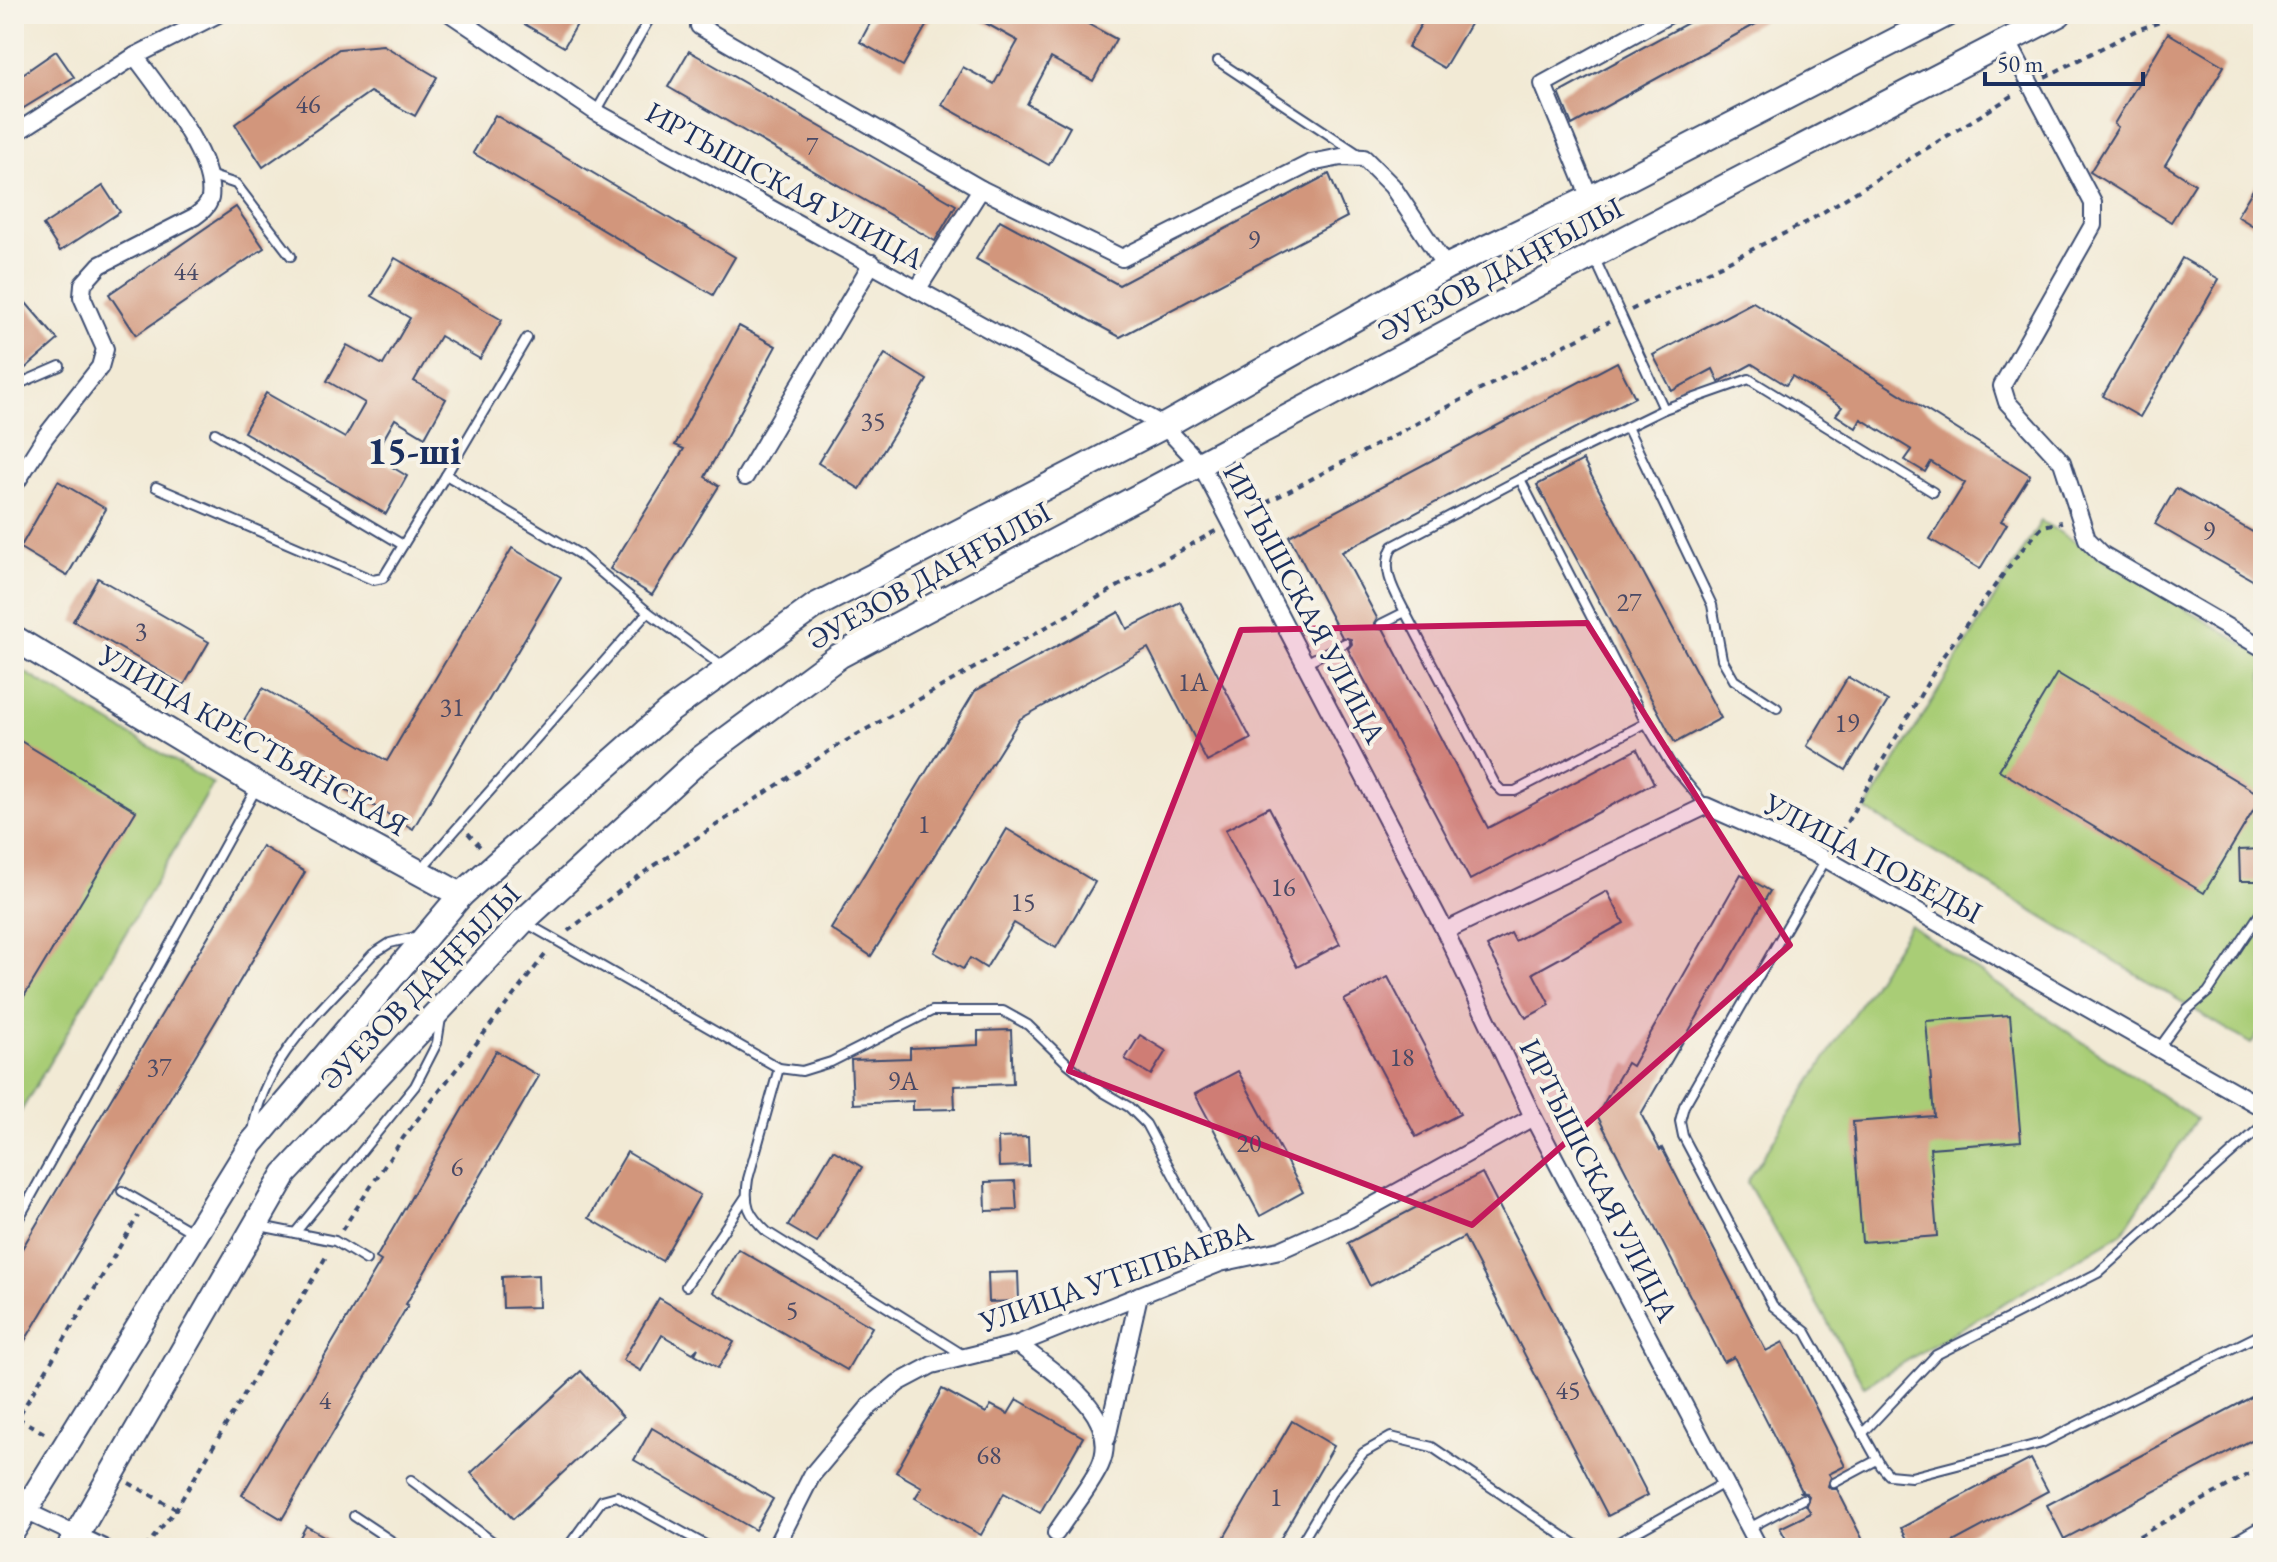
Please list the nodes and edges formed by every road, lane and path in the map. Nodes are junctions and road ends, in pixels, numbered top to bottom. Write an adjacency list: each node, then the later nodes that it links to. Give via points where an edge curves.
1 (218, 14): 11 (street)
2 (451, 14): 14 (street, ИРТЫШСКАЯ УЛИЦА)
3 (652, 14): 14 (lane)
4 (1670, 14): 19 (street, via 1543,84)
5 (1947, 14): 8 (main road, ӘУЕЗОВ ДАҢҒЫЛЫ)
6 (2059, 14): 10 (main road, ӘУЕЗОВ ДАҢҒЫЛЫ)
7 (2183, 14): 13 (path, via 2137,30)
8 (1921, 20): 19 (main road, ӘУЕЗОВ ДАҢҒЫЛЫ)
9 (699, 26): 18 (street)
10 (2008, 42): 13 (street); 20 (main road, ӘУЕЗОВ ДАҢҒЫЛЫ)
11 (135, 56): 15 (street); 17 (street, via 187,128)
12 (1218, 61): 16 (lane)
13 (2031, 85): 25 (path, via 1807,222); 40 (street, via 2093,203 2093,225 2002,386 2007,402 2062,462)
14 (596, 112): 22 (street, ИРТЫШСКАЯ УЛИЦА)
15 (14, 134)
16 (1364, 158): 18 (street, via 1311,163 1122,258); 23 (street, via 1392,186)
17 (208, 175): 21 (lane, via 236,184); 37 (street, via 206,208 100,265 83,284 82,297 105,349 100,367)
18 (981, 189): 24 (street)
19 (1590, 198): 23 (main road, ӘУЕЗОВ ДАҢҒЫЛЫ)
20 (1593, 255): 25 (lane); 33 (main road, ӘУЕЗОВ ДАҢҒЫЛЫ)
21 (291, 256)
22 (872, 263): 24 (street, ИРТЫШСКАЯ УЛИЦА); 35 (street)
23 (1446, 267): 30 (main road, ӘУЕЗОВ ДАҢҒЫЛЫ)
24 (917, 290): 30 (street, ИРТЫШСКАЯ УЛИЦА)
25 (1621, 315): 29 (lane); 41 (path)
26 (527, 338): 34 (lane)
27 (60, 366): 28 (lane)
28 (14, 386)
29 (1664, 409): 31 (lane); 39 (lane, via 1749,379)
30 (1164, 426): 33 (street, ИРТЫШСКАЯ УЛИЦА); 50 (main road, ӘУЕЗОВ ДАҢҒЫЛЫ, via 815,606)
31 (1627, 427): 36 (lane); 51 (lane, via 1712,605 1722,659 1734,680)
32 (215, 433): 42 (lane)
33 (1201, 465): 41 (street, ИРТЫШСКАЯ УЛИЦА); 59 (main road, ӘУЕЗОВ ДАҢҒЫЛЫ, via 839,656 700,759)
34 (446, 475): 42 (lane); 43 (lane, via 579,554)
35 (745, 477)
36 (1520, 479): 44 (lane, via 1393,546 1387,557 1390,583); 52 (lane)
37 (14, 486)
38 (156, 487): 42 (lane, via 373,580 383,578)
39 (1933, 492)
40 (2079, 519): 48 (street, via 2087,539 2103,555); 55 (path, via 2043,526 2019,553 1943,656)
41 (1231, 521): 49 (street, ИРТЫШСКАЯ УЛИЦА)
42 (403, 545)
43 (648, 612): 50 (lane); 56 (lane)
44 (1405, 612): 45 (lane); 52 (lane, via 1502,791 1515,791)
45 (1381, 624)
46 (14, 638): 53 (main road, УЛИЦА КРЕСТЬЯНСКАЯ)
47 (1345, 643): 49 (lane)
48 (2263, 648)
49 (1305, 663): 60 (street, ИРТЫШСКАЯ УЛИЦА)
50 (727, 670): 57 (main road, ӘУЕЗОВ ДАҢҒЫЛЫ, via 668,712)
51 (1777, 708)
52 (1646, 723): 54 (lane)
53 (258, 785): 56 (main road, УЛИЦА КРЕСТЬЯНСКАЯ); 73 (lane)
54 (1706, 806): 55 (street, УЛИЦА ПОБЕДЫ); 60 (street)
55 (1826, 859): 63 (street, УЛИЦА ПОБЕДЫ); 84 (lane, via 1680,1121 1683,1136 1773,1306 1806,1332)
56 (418, 872): 57 (main road, УЛИЦА КРЕСТЬЯНСКАЯ)
57 (461, 895): 61 (main road, ӘУЕЗОВ ДАҢҒЫЛЫ)
58 (2263, 909): 63 (lane, via 2208,992 2186,1011)
59 (523, 921): 62 (main road, ӘУЕЗОВ ДАҢҒЫЛЫ); 64 (lane)
60 (1445, 931): 66 (street, ИРТЫШСКАЯ УЛИЦА)
61 (428, 934): 68 (main road, ӘУЕЗОВ ДАҢҒЫЛЫ); 68 (lane, via 404,938 373,954 284,1054 261,1092)
62 (443, 1006): 72 (main road, ӘУЕЗОВ ДАҢҒЫЛЫ, via 285,1174); 74 (lane, via 437,1043 415,1086)
63 (2159, 1048): 65 (street, УЛИЦА ПОБЕДЫ)
64 (779, 1068): 70 (lane); 77 (lane, via 802,1071 831,1062 932,1011 1003,1011 1028,1025 1067,1063 1146,1124)
65 (2263, 1108)
66 (1533, 1117): 77 (street, УЛИЦА УТЕПБАЕВА, via 1349,1219 1280,1250); 90 (street, ИРТЫШСКАЯ УЛИЦА)
67 (2263, 1125): 84 (lane, via 2098,1273 1936,1355)
68 (252, 1143): 75 (main road, ӘУЕЗОВ ДАҢҒЫЛЫ)
69 (122, 1191): 71 (lane)
70 (745, 1198): 78 (lane); 82 (lane, via 752,1217 767,1232)
71 (145, 1204): 75 (lane); 83 (path)
72 (256, 1225): 74 (lane); 88 (main road, ӘУЕЗОВ ДАҢҒЫЛЫ)
73 (14, 1227)
74 (295, 1233): 76 (lane, via 335,1241)
75 (196, 1234): 94 (main road, ӘУЕЗОВ ДАҢҒЫЛЫ)
76 (366, 1260)
77 (1220, 1263): 79 (street, УЛИЦА УТЕПБАЕВА)
78 (686, 1286)
79 (1139, 1295): 81 (street, УЛИЦА УТЕПБАЕВА); 85 (street)
80 (2263, 1333): 86 (lane, via 2042,1443 1911,1477 1889,1475)
81 (1018, 1344): 82 (street, УЛИЦА УТЕПБАЕВА); 85 (street, via 1087,1401)
82 (965, 1356): 105 (street, УЛИЦА УТЕПБАЕВА, via 898,1383 869,1407 812,1475)
83 (14, 1424)
84 (1862, 1434): 86 (lane)
85 (1106, 1441): 97 (street, via 1101,1465)
86 (1877, 1460): 91 (lane)
87 (2263, 1466): 110 (path)
88 (112, 1474): 93 (path); 99 (main road, ӘУЕЗОВ ДАҢҒЫЛЫ)
89 (411, 1480): 102 (lane)
90 (1724, 1483): 96 (street, ИРТЫШСКАЯ УЛИЦА); 108 (lane)
91 (1834, 1483)
92 (1803, 1499): 96 (lane)
93 (176, 1509)
94 (18, 1515): 99 (street)
95 (354, 1516): 101 (lane)
96 (1749, 1528): 109 (street, ИРТЫШСКАЯ УЛИЦА)
97 (1056, 1533)
98 (2263, 1537): 111 (highway)
99 (72, 1541): 100 (street)
100 (104, 1548)
101 (402, 1548)
102 (501, 1548)
103 (567, 1548): 104 (lane, via 602,1500 617,1496)
104 (711, 1548)
105 (775, 1548)
106 (1298, 1548): 107 (lane, via 1363,1453 1391,1437 1432,1447)
107 (1581, 1548)
108 (1608, 1548)
109 (1759, 1548)
110 (2118, 1548)
111 (2244, 1548)

